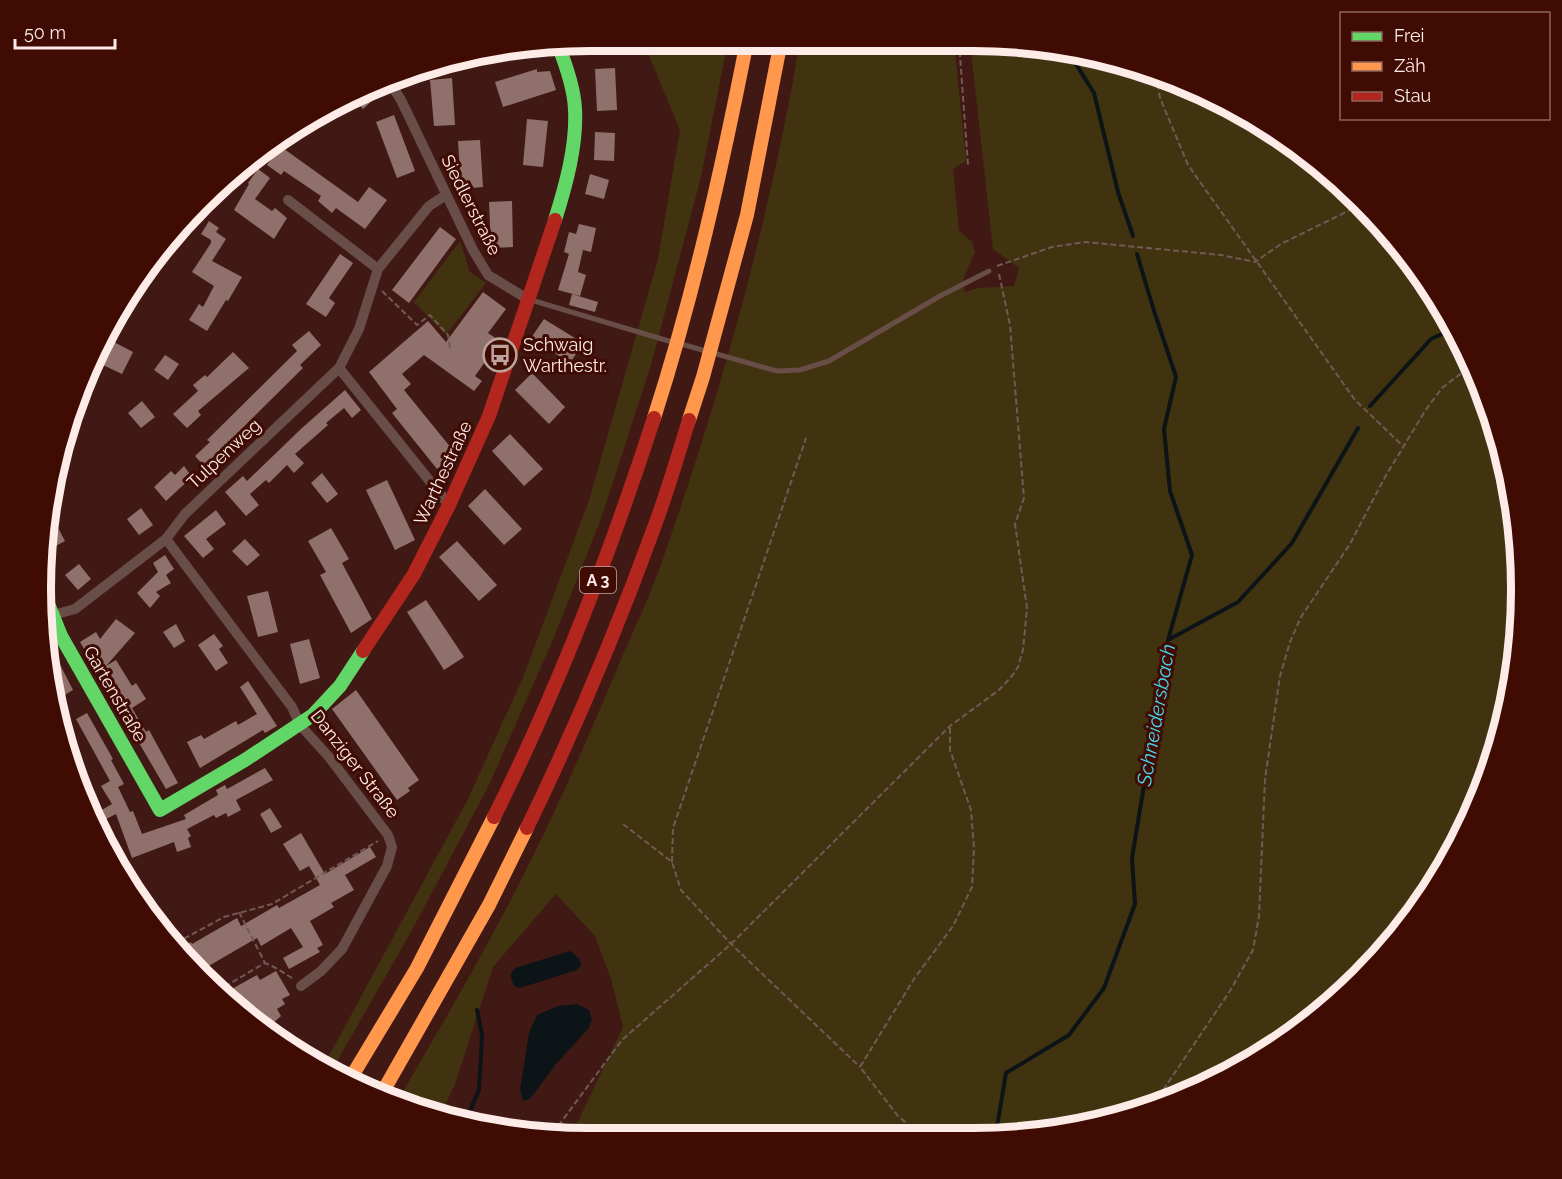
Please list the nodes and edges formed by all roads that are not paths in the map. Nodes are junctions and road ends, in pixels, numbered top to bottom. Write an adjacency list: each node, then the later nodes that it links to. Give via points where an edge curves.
1 (745, 51): 18 (main road, A 3, via 694,282 651,431 605,561 551,696 490,827 405,988)
2 (779, 51): 19 (main road, A 3, via 747,214 703,376 656,524 547,786 489,905)
3 (561, 52): 9 (main road, Warthestraße, via 575,108 573,146 560,204)
4 (393, 88): 5 (street, Siedlerstraße)
5 (446, 195): 7 (street, Tulpenweg, via 429,206); 9 (street, Siedlerstraße, via 488,275)
6 (288, 200): 7 (street)
7 (378, 269): 10 (street, Tulpenweg, via 359,330)
8 (989, 271): 9 (lane, Siedlerstraße, via 829,362 800,370 777,371 753,365)
9 (530, 300): 11 (main road, Warthestraße, via 489,416)
10 (339, 368): 11 (street); 12 (street, Tulpenweg, via 184,514)
11 (449, 505): 15 (main road, Warthestraße, via 414,574 368,646 340,686)
12 (166, 539): 13 (street, Tulpenweg, via 75,609); 15 (street, Danziger Straße, via 292,707)
13 (52, 614)
14 (52, 621): 16 (main road, Gartenstraße)
15 (300, 725): 16 (main road, Warthestraße); 17 (street, Danziger Straße, via 388,835 392,847 387,866 342,949)
16 (160, 810)
17 (301, 986)
18 (354, 1074)
19 (385, 1088)

